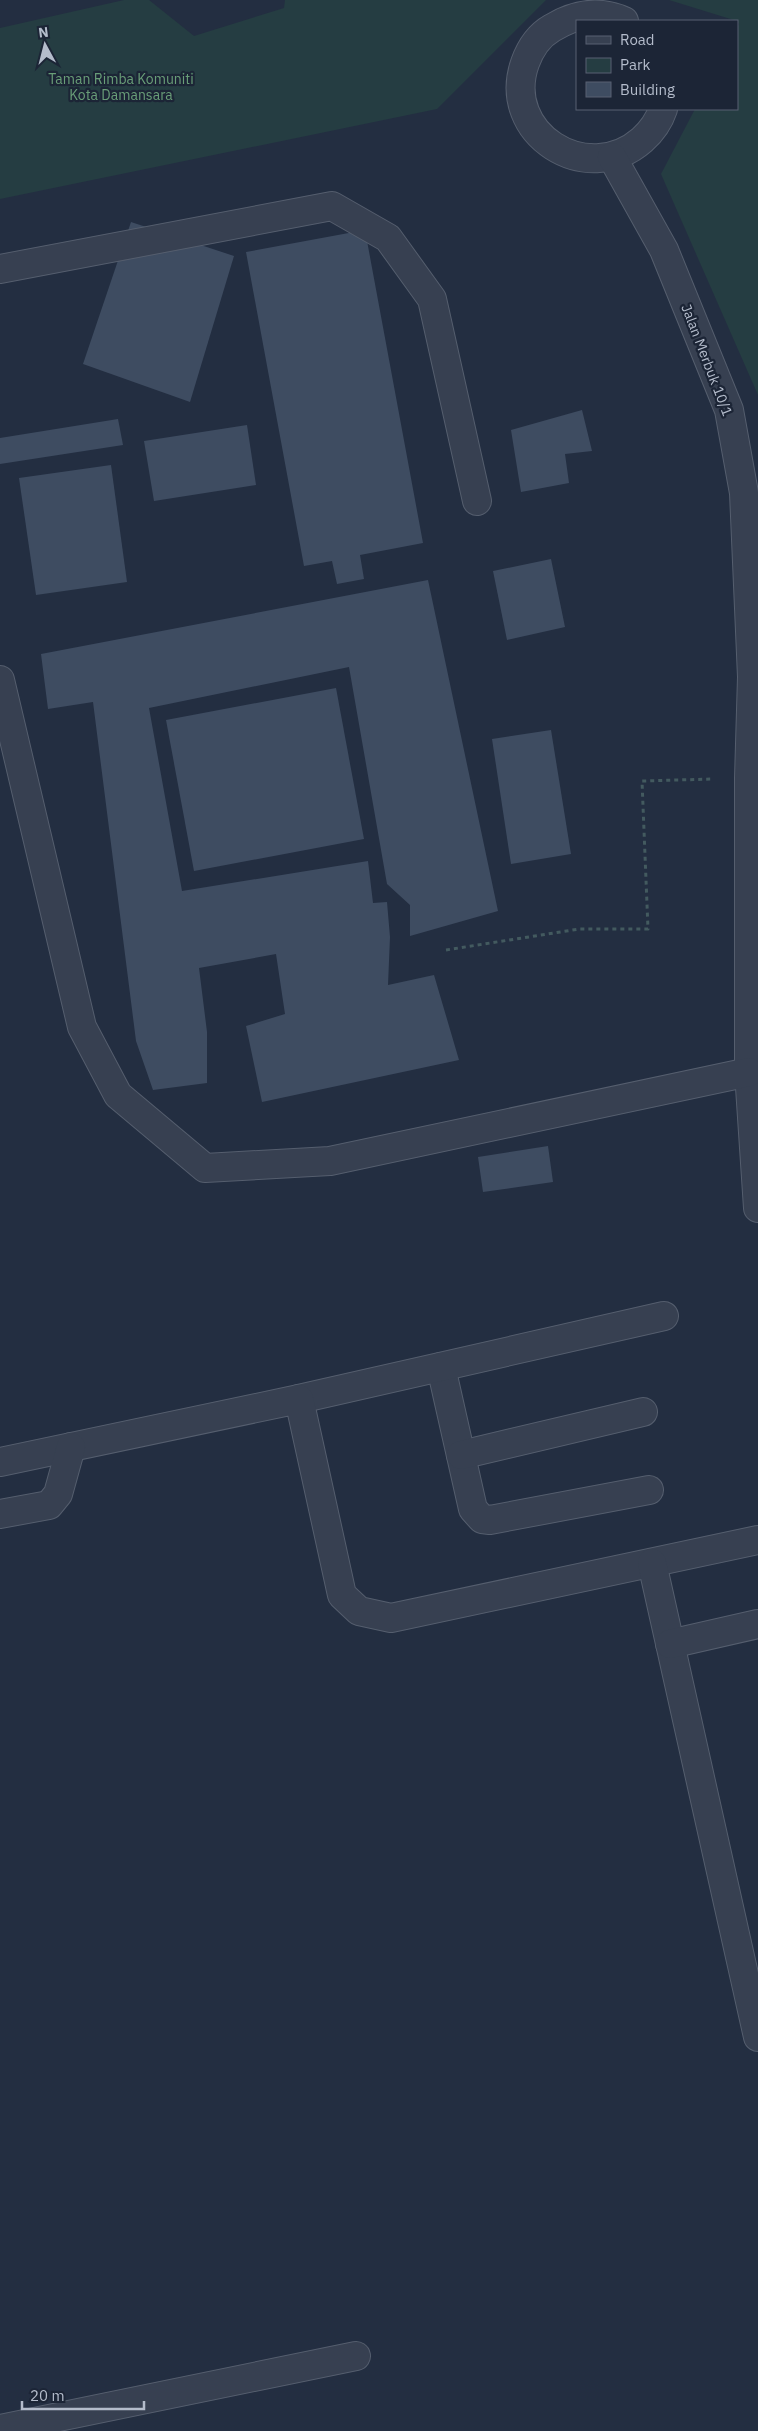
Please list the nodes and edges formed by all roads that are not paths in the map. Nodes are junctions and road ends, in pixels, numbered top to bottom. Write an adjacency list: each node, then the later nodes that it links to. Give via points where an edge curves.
1 (622, 20): 3 (street, via 590,14 566,19 545,32 529,50 521,73 521,98 528,120 543,140 564,153 587,159)
2 (662, 110): 3 (street, via 651,132 633,148)
3 (612, 157): 7 (street, Jalan Merbuk 10/1, via 664,250 729,410 744,493 752,677)
4 (0, 269): 5 (street, via 332,206 388,238 432,299)
5 (477, 500)
6 (0, 680): 7 (street, via 82,1027 118,1096 205,1168 330,1161)
7 (749, 1072): 8 (street, Jalan Merbuk 10/1)
8 (758, 1208)
9 (664, 1316): 10 (street)
10 (441, 1367): 11 (street); 14 (street)
11 (299, 1399): 13 (street); 19 (street, via 342,1595 359,1610 391,1618)
12 (642, 1412): 14 (street)
13 (71, 1447): 15 (street); 17 (street, via 58,1494 49,1505)
14 (461, 1455): 16 (street, via 473,1509 482,1519)
15 (0, 1462)
16 (649, 1490)
17 (0, 1514)
18 (758, 1540): 19 (street)
19 (652, 1563): 21 (street)
20 (758, 1624): 21 (street)
21 (670, 1644): 22 (street)
22 (758, 2037)
23 (356, 2356): 24 (street)
24 (0, 2429)

